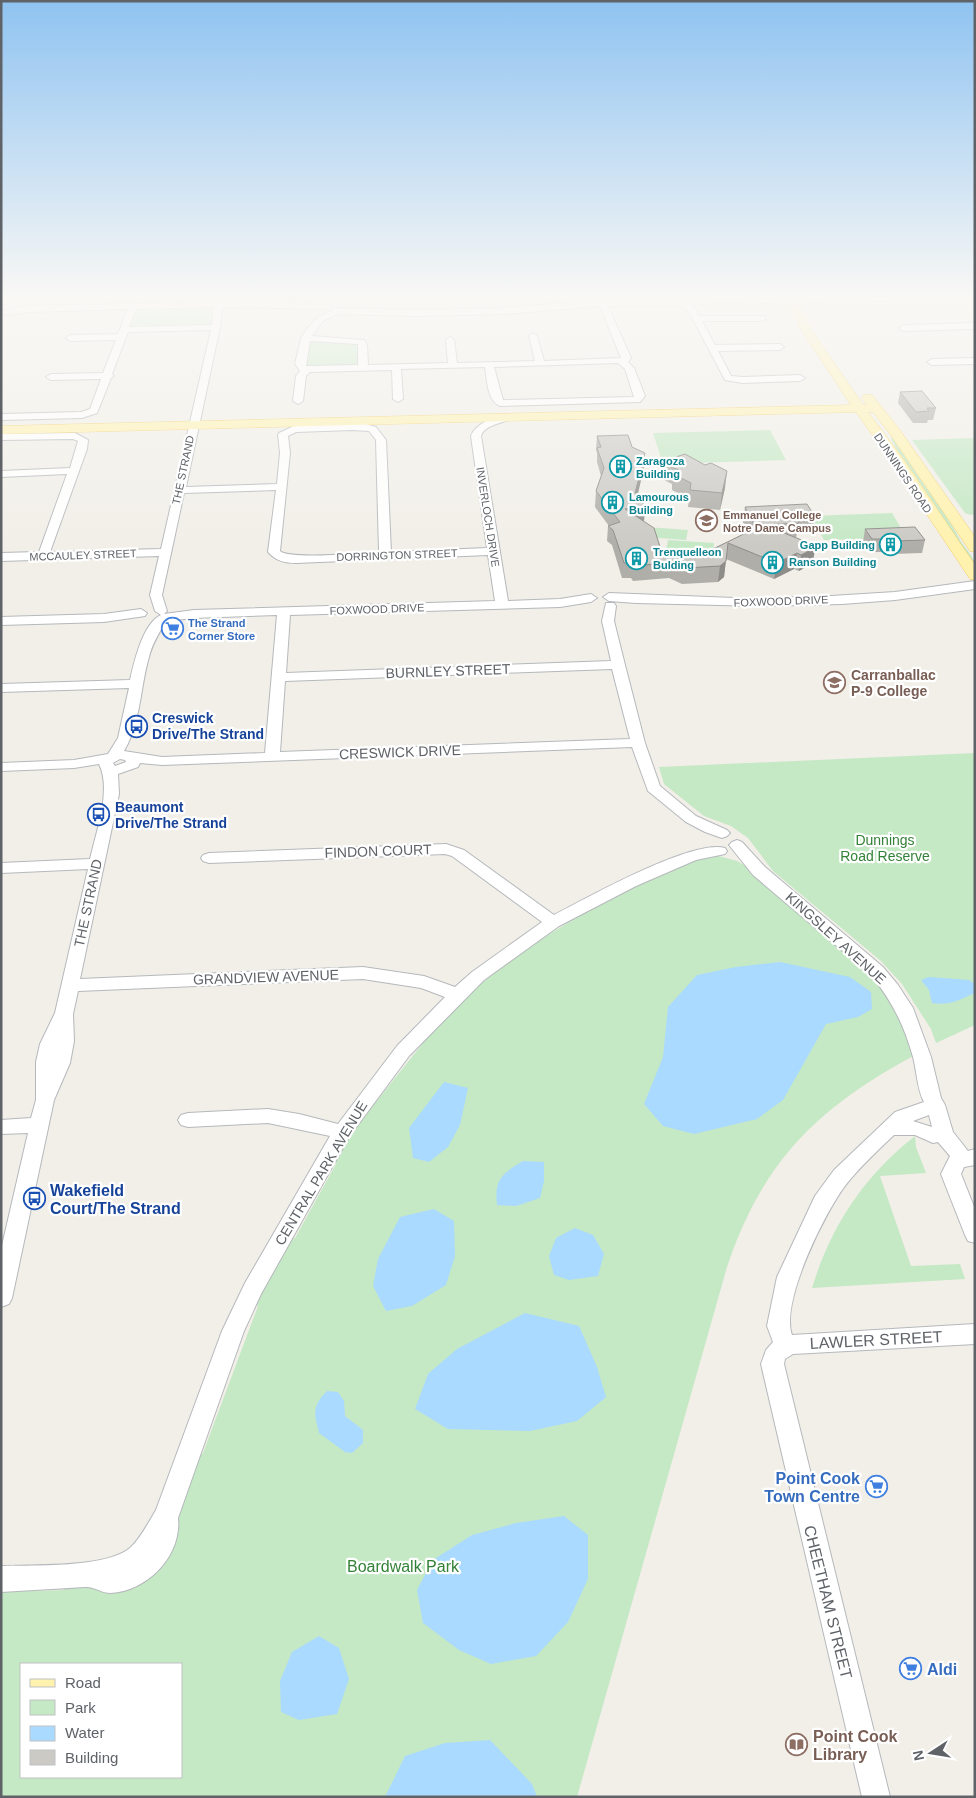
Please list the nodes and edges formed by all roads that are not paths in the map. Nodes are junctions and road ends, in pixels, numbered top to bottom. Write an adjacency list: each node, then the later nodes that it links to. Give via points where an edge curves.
1 (106, 381): 16 (street, via 97,408 92,413)
2 (203, 381): 19 (street, THE STRAND)
3 (300, 381): 11 (street)
4 (397, 381): 10 (street)
5 (492, 381): 6 (street, via 496,398 503,404 637,400 640,397)
6 (634, 381)
7 (843, 381): 8 (main road, DUNNINGS ROAD)
8 (849, 390): 13 (main road, DUNNINGS ROAD); 14 (main road, via 832,399 709,404)
9 (862, 390): 12 (main road, DUNNINGS ROAD)
10 (398, 399)
11 (298, 402)
12 (875, 405): 13 (main road); 25 (main road, DUNNINGS ROAD)
13 (858, 406): 14 (main road); 15 (main road); 22 (main road, DUNNINGS ROAD)
14 (676, 409): 19 (main road, via 535,409)
15 (832, 409): 17 (main road); 22 (main road)
16 (1, 417)
17 (506, 418): 18 (main road); 24 (street)
18 (467, 419): 19 (main road); 24 (street)
19 (194, 421): 20 (main road); 23 (main road); 34 (street, THE STRAND)
20 (1, 424)
21 (352, 427): 27 (street, via 313,428 290,433); 38 (street, via 374,429 381,440)
22 (874, 429): 28 (main road, DUNNINGS ROAD)
23 (1, 430)
24 (478, 430): 36 (street, INVERLOCH DRIVE, via 476,436)
25 (895, 432): 28 (main road, via 887,434 891,444); 35 (main road, DUNNINGS ROAD)
26 (1, 437): 29 (street, via 81,438)
27 (285, 441): 33 (street)
28 (888, 448): 42 (main road, DUNNINGS ROAD)
29 (82, 449): 30 (street)
30 (73, 471): 31 (street); 39 (street)
31 (20, 472): 32 (street)
32 (1, 473)
33 (281, 487): 34 (street); 41 (street, DORRINGTON STREET, via 279,552 286,559)
34 (179, 490): 37 (street, THE STRAND)
35 (975, 548)
36 (493, 551): 38 (street, DORRINGTON STREET); 49 (street, INVERLOCH DRIVE)
37 (166, 552): 39 (street, MCCAULEY STREET); 46 (street, THE STRAND)
38 (385, 555): 41 (street, DORRINGTON STREET)
39 (43, 556): 40 (street, MCCAULEY STREET)
40 (1, 557)
41 (300, 559)
42 (975, 576)
43 (975, 584): 45 (street, FOXWOOD DRIVE)
44 (975, 591): 45 (street, FOXWOOD DRIVE)
45 (919, 592): 47 (street, FOXWOOD DRIVE, via 873,598 761,602 642,600)
46 (156, 595): 51 (street); 52 (street, THE STRAND)
47 (610, 603): 48 (street, FOXWOOD DRIVE); 54 (street, KINGSLEY AVENUE)
48 (594, 604): 49 (street, FOXWOOD DRIVE); 54 (street, KINGSLEY AVENUE)
49 (502, 605): 50 (street, FOXWOOD DRIVE)
50 (284, 612): 51 (street, FOXWOOD DRIVE); 57 (street)
51 (162, 615): 52 (street, via 151,609); 55 (street)
52 (142, 617): 53 (street); 55 (street)
53 (1, 621)
54 (608, 621): 56 (street, KINGSLEY AVENUE)
55 (149, 638): 58 (street)
56 (618, 666): 57 (street, BURNLEY STREET); 61 (street, KINGSLEY AVENUE)
57 (278, 677): 62 (street)
58 (137, 684): 59 (street); 60 (street)
59 (1, 688)
60 (125, 738): 63 (street); 64 (street)
61 (638, 743): 62 (street, CRESWICK DRIVE); 67 (street, KINGSLEY AVENUE, via 653,788)
62 (272, 757): 63 (street, CRESWICK DRIVE)
63 (130, 762): 64 (street, CRESWICK DRIVE, via 118,771); 66 (street, THE STRAND)
64 (110, 763): 65 (street, CRESWICK DRIVE); 66 (street, THE STRAND)
65 (1, 768)
66 (112, 794): 71 (street, THE STRAND)
67 (691, 819): 68 (street, KINGSLEY AVENUE); 69 (street, KINGSLEY AVENUE)
68 (722, 833): 69 (street, CENTRAL PARK AVENUE, via 713,834)
69 (718, 846): 73 (street, CENTRAL PARK AVENUE, via 615,889); 77 (street, KINGSLEY AVENUE, via 759,871 892,988 912,1026)
70 (209, 858): 73 (street, FINDON COURT, via 446,849 458,853)
71 (97, 864): 72 (street); 74 (street, THE STRAND)
72 (1, 868)
73 (553, 922): 75 (street, CENTRAL PARK AVENUE, via 502,957)
74 (70, 986): 75 (street, GRANDVIEW AVENUE, via 363,973 424,982); 76 (street, THE STRAND, via 64,1013 65,1041 61,1063)
75 (458, 995): 82 (street, CENTRAL PARK AVENUE, via 403,1051)
76 (45, 1100): 79 (street, THE STRAND)
77 (931, 1103): 81 (street, CHEETHAM STREET, via 907,1114); 83 (street, KINGSLEY AVENUE, via 929,1121); 84 (street, KINGSLEY AVENUE, via 947,1140)
78 (188, 1120): 82 (street, via 268,1116)
79 (39, 1125): 80 (street); 86 (street, THE STRAND)
80 (1, 1127)
81 (892, 1128): 83 (street, via 918,1128); 88 (street, CHEETHAM STREET, via 841,1176 819,1209 788,1277 778,1326)
82 (342, 1132): 89 (street, CENTRAL PARK AVENUE, via 246,1302 166,1517 166,1536 147,1565 113,1580 90,1574)
83 (933, 1136): 84 (street, KINGSLEY AVENUE, via 942,1151)
84 (964, 1159): 85 (street, via 951,1174)
85 (975, 1235)
86 (1, 1298)
87 (975, 1334): 88 (street, LAWLER STREET)
88 (781, 1348): 90 (street, CHEETHAM STREET, via 774,1354 773,1362 779,1396)
89 (1, 1578)
90 (876, 1797)

